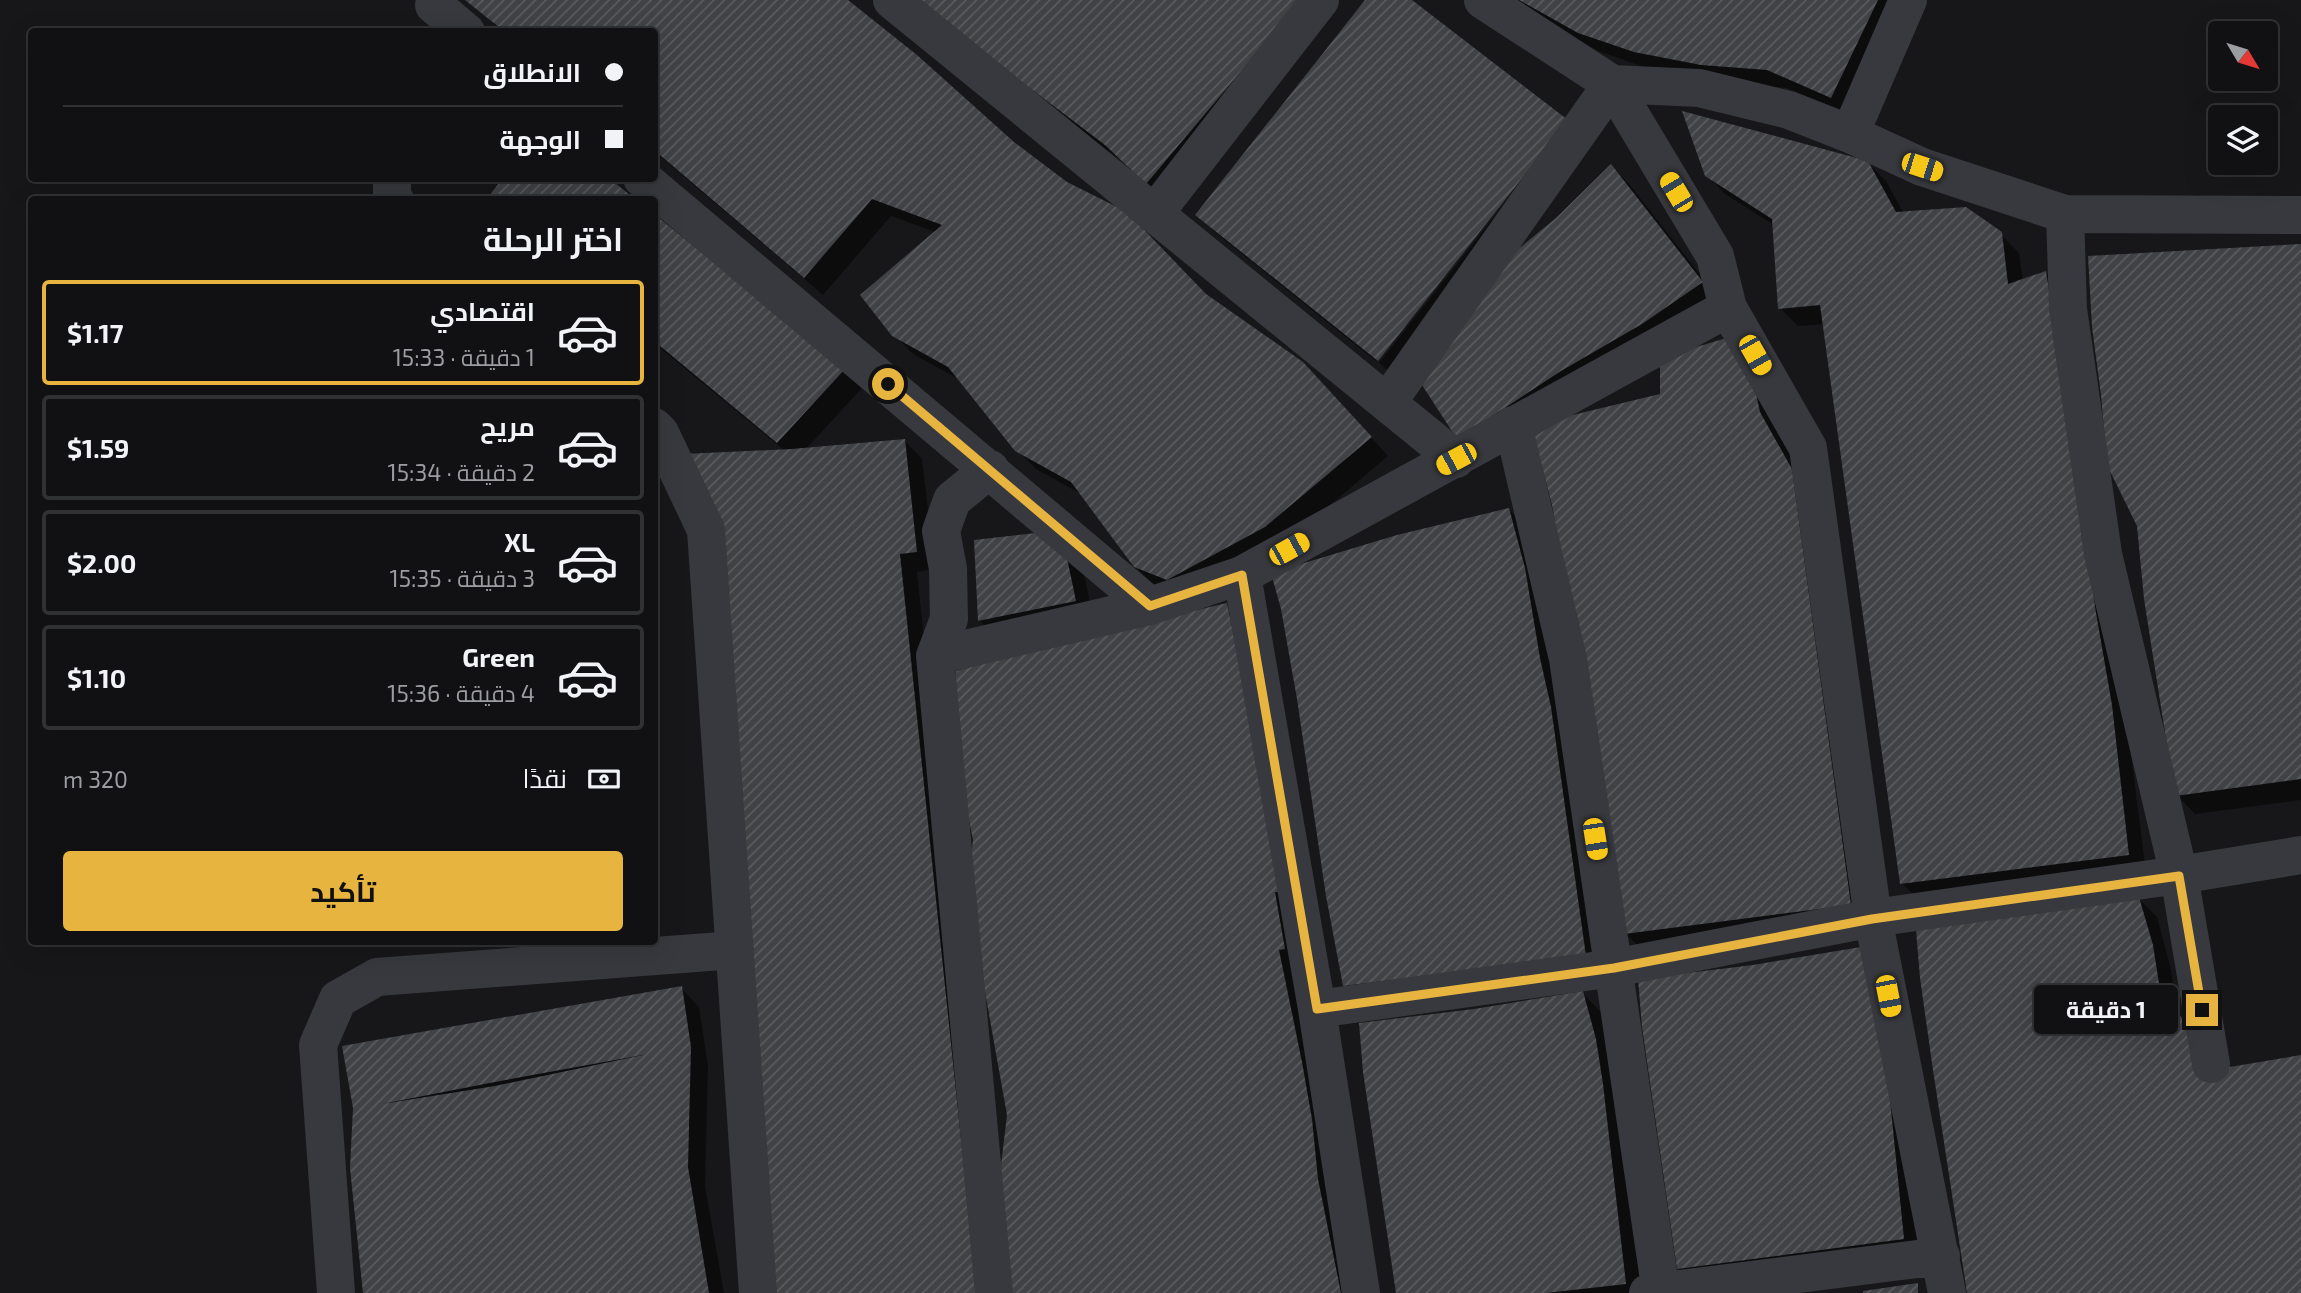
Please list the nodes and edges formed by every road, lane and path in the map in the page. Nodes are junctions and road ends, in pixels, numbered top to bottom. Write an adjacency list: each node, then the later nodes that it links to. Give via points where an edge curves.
1 (892, 0): 10 (street)
2 (1320, 0): 10 (street)
3 (1483, 0): 7 (street)
4 (1908, 0): 8 (street)
5 (431, 12): 6 (street)
6 (459, 28)
7 (1612, 84): 8 (street, via 1699,88 1789,110); 13 (street, via 1715,257); 14 (street)
8 (1850, 134): 11 (street, via 1922,167)
9 (647, 182): 18 (street)
10 (1154, 214): 14 (street)
11 (2065, 214): 12 (street); 23 (street, via 2068,309 2103,554)
12 (2301, 215)
13 (1728, 308): 15 (street); 24 (street, via 1808,448)
14 (1387, 403): 17 (street)
15 (1513, 425): 17 (street); 26 (street, via 1568,659)
16 (658, 431): 25 (street, via 706,530)
17 (1456, 459): 19 (street)
18 (990, 469): 20 (street); 21 (street, via 952,500 942,531 949,620)
19 (1242, 575): 20 (street); 27 (street)
20 (1150, 606): 21 (street)
21 (935, 656): 33 (street)
22 (2301, 855): 23 (street)
23 (2179, 876): 24 (street); 28 (street)
24 (1872, 919): 26 (street); 29 (street)
25 (734, 950): 31 (street, via 377,977 338,999 318,1045); 32 (street)
26 (1614, 968): 27 (street); 30 (street)
27 (1317, 1009): 34 (street)
28 (2211, 1063)
29 (1941, 1256): 30 (street); 35 (street)
30 (1656, 1292)
31 (336, 1293)
32 (758, 1293)
33 (994, 1293)
34 (1361, 1293)
35 (1947, 1293)

